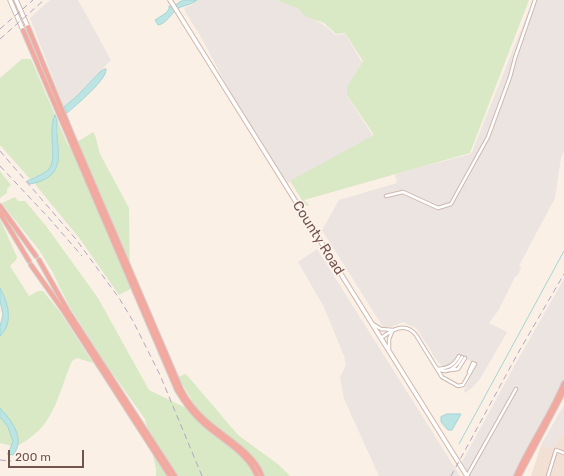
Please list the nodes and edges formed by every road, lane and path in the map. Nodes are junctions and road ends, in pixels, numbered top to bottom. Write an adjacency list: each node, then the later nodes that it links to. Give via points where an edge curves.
1 (10, 0): 6 (main road)
2 (16, 0): 5 (main road)
3 (170, 0): 9 (main road, County Road)
4 (535, 0): 7 (street, via 488,137 451,204 438,208 403,192)
5 (28, 27): 19 (highway)
6 (23, 30): 19 (highway, via 172,380)
7 (386, 196)
8 (1, 209): 13 (highway, via 30,263); 13 (highway, via 47,273)
9 (371, 324): 10 (street, via 381,329); 11 (main road, County Road)
10 (393, 330): 11 (street); 12 (street, via 389,339); 15 (street, via 408,328 413,332)
11 (381, 338): 12 (main road, County Road)
12 (390, 352): 25 (main road, County Road)
13 (98, 362): 21 (highway); 22 (highway)
14 (474, 364): 15 (street, via 460,386 442,377)
15 (437, 369): 15 (street, via 451,366 462,357 450,370)
16 (564, 383): 26 (highway)
17 (516, 389): 25 (street)
18 (564, 391): 27 (highway)
19 (186, 401): 23 (highway, via 200,421 246,459); 24 (highway, via 250,457)
20 (564, 453): 28 (street, via 556,450)
21 (170, 476)
22 (175, 476)
23 (257, 476)
24 (262, 476)
25 (467, 476)
26 (516, 476)
27 (519, 476)
28 (548, 476)

